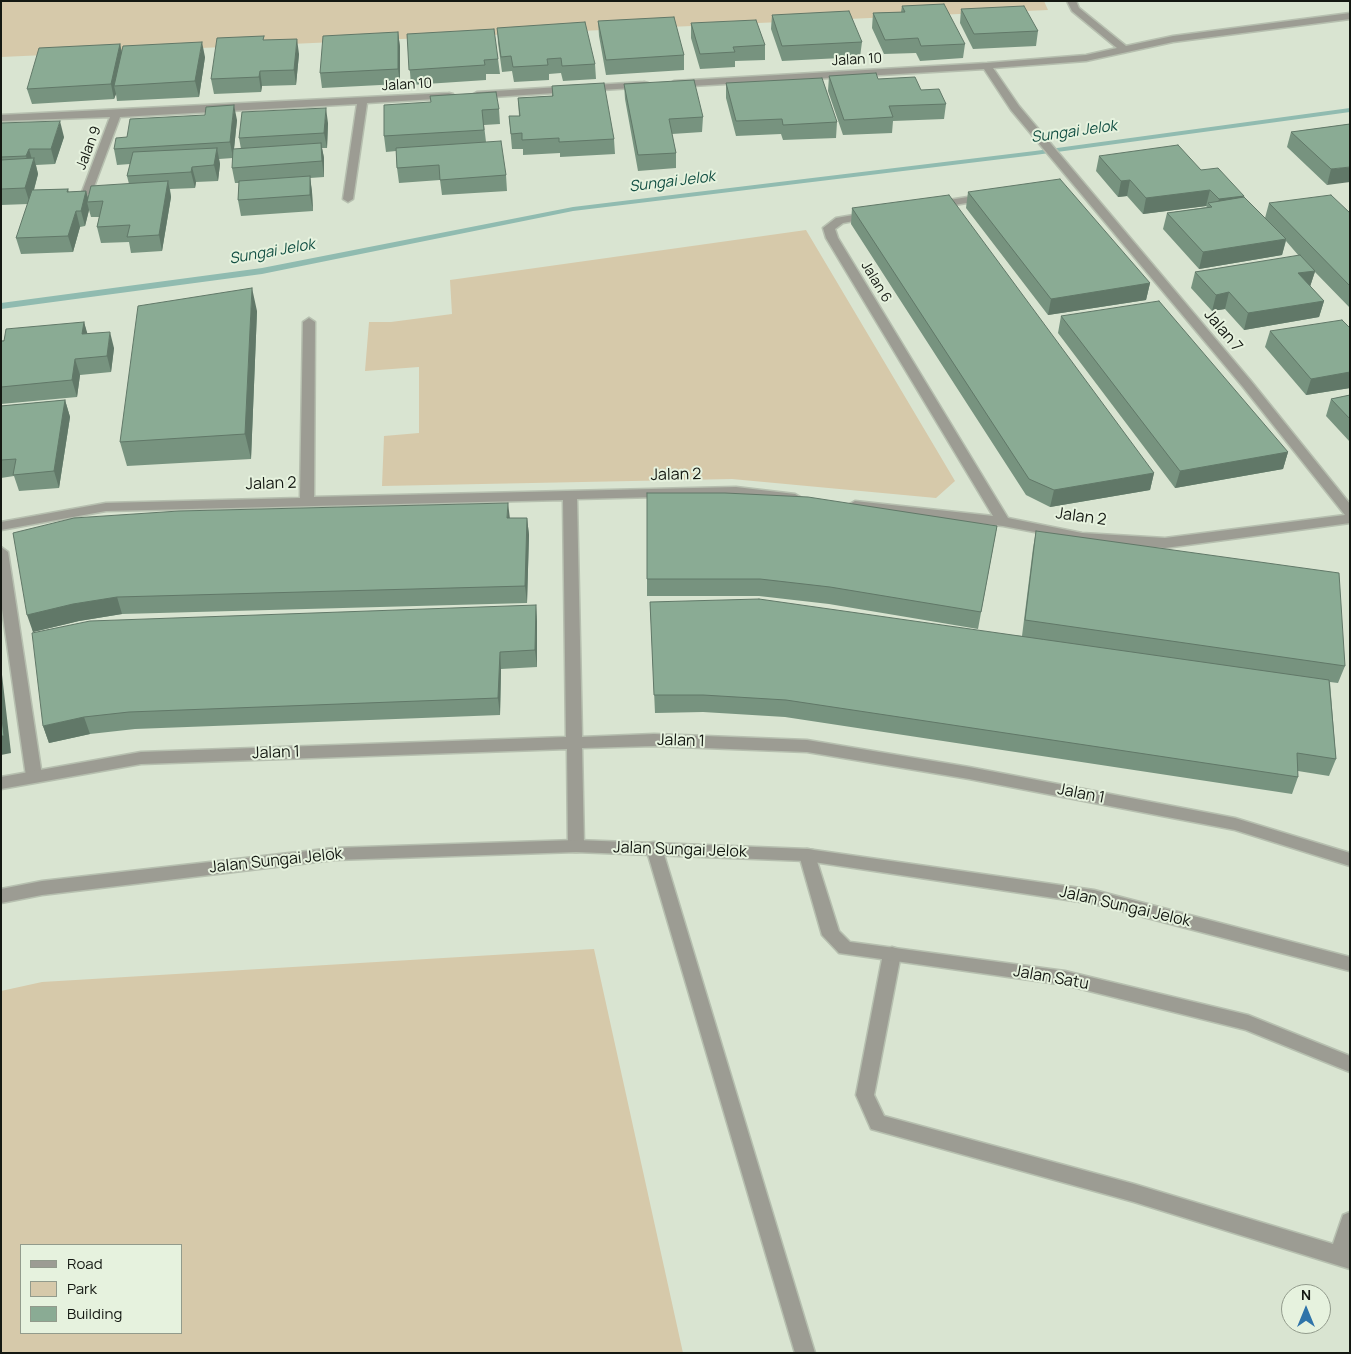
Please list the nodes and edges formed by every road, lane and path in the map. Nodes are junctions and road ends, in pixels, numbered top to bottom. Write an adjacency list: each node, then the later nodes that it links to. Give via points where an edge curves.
1 (1071, 1): 3 (street, via 1075,9)
2 (1350, 16): 3 (street, Jalan 10, via 1173,39)
3 (1125, 50): 4 (street, Jalan 10, via 1086,58)
4 (987, 66): 5 (street, Jalan 10); 18 (street, Jalan 7, via 1015,108 1247,384)
5 (362, 101): 6 (street, Jalan 10); 10 (street, Jalan 10)
6 (116, 114): 7 (street, Jalan 10); 8 (street, Jalan 9)
7 (1, 118)
8 (87, 192)
9 (996, 196): 11 (street)
10 (348, 198)
11 (928, 206)
12 (879, 214): 20 (street, Jalan 6, via 840,220 829,228 832,238)
13 (309, 322): 16 (street)
14 (570, 495): 15 (street, Jalan 2, via 736,491); 16 (street, Jalan 2); 23 (street)
15 (806, 499)
16 (307, 500): 21 (street, Jalan 2, via 106,507)
17 (845, 504): 20 (street, Jalan 2)
18 (1350, 513)
19 (1350, 519): 20 (street, Jalan 2, via 1165,543 1082,537)
20 (1003, 522)
21 (1, 526)
22 (1, 552): 24 (street)
23 (574, 743): 24 (street, Jalan 1, via 140,758); 26 (street); 29 (street, Jalan 1, via 654,740 807,746 969,772 1235,824)
24 (34, 776): 25 (street, Jalan 1)
25 (1, 783)
26 (576, 846): 27 (street, Jalan Sungai Jelok); 30 (street, Jalan Sungai Jelok, via 334,854 42,888)
27 (654, 848): 28 (street, Jalan Sungai Jelok); 36 (street)
28 (807, 855): 31 (street, Jalan Satu, via 831,935 845,948); 32 (street, Jalan Sungai Jelok, via 1094,897)
29 (1350, 860)
30 (1, 896)
31 (892, 954): 33 (street, Jalan Satu, via 1065,978 1248,1024); 35 (street, via 865,1095 878,1123 1134,1193)
32 (1350, 964)
33 (1350, 1064)
34 (1350, 1221): 35 (street)
35 (1344, 1258)
36 (805, 1353)

